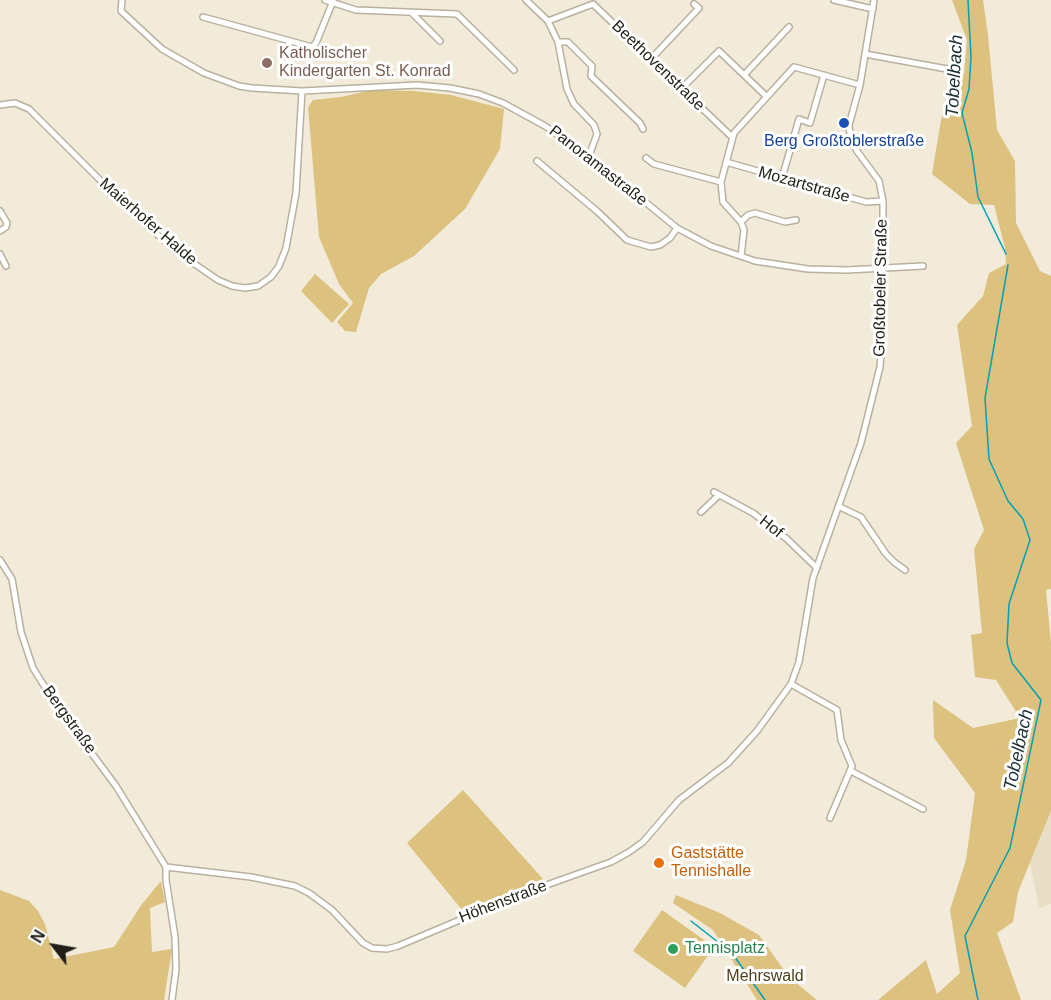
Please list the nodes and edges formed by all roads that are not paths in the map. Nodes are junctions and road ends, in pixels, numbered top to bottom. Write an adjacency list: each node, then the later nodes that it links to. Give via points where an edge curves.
1 (325, 0): 6 (street)
2 (526, 0): 13 (street)
3 (600, 0): 8 (street)
4 (834, 0): 10 (street)
5 (874, 0): 10 (street, Großtobeler Straße)
6 (333, 1): 11 (street, via 356,10); 12 (street, via 312,47)
7 (121, 2): 25 (street, Panoramastraße, via 121,11 162,49 204,73 252,88)
8 (593, 4): 13 (street); 18 (street, Beethovenstraße)
9 (694, 4): 18 (street, via 699,8)
10 (873, 9): 17 (street, Großtobeler Straße)
11 (412, 13): 15 (street); 19 (street, via 457,15)
12 (203, 17)
13 (548, 21): 16 (street)
14 (789, 27): 21 (street)
15 (440, 41)
16 (558, 42): 28 (street, via 568,42 592,66 591,76); 30 (street, via 567,90 597,134)
17 (865, 54): 20 (street); 23 (street, Großtobeler Straße)
18 (651, 59): 24 (street, Beethovenstraße)
19 (514, 69)
20 (947, 69)
21 (744, 75): 24 (street, via 719,51); 26 (street)
22 (824, 75): 23 (street); 26 (street, via 794,67); 34 (street, via 810,123 799,119)
23 (860, 85): 36 (street, Großtobeler Straße, via 850,135 879,181)
24 (681, 89): 29 (street, Beethovenstraße)
25 (302, 91): 27 (street, Maierhofer Halde, via 296,193 286,248 272,277 258,286 245,288 218,280 177,252 29,109 15,103); 30 (street, Panoramastraße, via 417,85 473,93 503,103)
26 (766, 96): 29 (street)
27 (0, 105)
28 (643, 129)
29 (732, 137): 33 (street)
30 (589, 156): 40 (street, Panoramastraße)
31 (646, 158): 35 (street, via 654,164)
32 (537, 161): 40 (street, via 627,240 651,247 670,238)
33 (726, 162): 34 (street, Mozartstraße); 35 (street)
34 (782, 178): 36 (street, Mozartstraße, via 866,202)
35 (721, 182): 39 (street, via 723,202)
36 (883, 201): 46 (street, Großtobeler Straße)
37 (0, 211): 41 (street, via 7,223)
38 (796, 220): 39 (street, via 786,222 755,213)
39 (741, 222): 43 (street)
40 (677, 228): 43 (street, Panoramastraße)
41 (0, 231)
42 (0, 254): 44 (street)
43 (741, 256): 46 (street, Panoramastraße, via 808,269)
44 (6, 266)
45 (923, 266): 46 (street, Panoramastraße)
46 (883, 268): 47 (street, Großtobeler Straße, via 880,367)
47 (840, 507): 50 (street, Großtobeler Straße); 51 (street, via 861,517 886,554)
48 (701, 512): 50 (street, Hof, via 716,493 753,513)
49 (0, 560): 56 (street, Bergstraße, via 12,579 22,640 33,668 116,786)
50 (817, 568): 52 (street, Großtobeler Straße)
51 (905, 570)
52 (791, 684): 53 (street, via 837,710); 56 (street, Höhenstraße, via 728,763 679,800 643,842 629,852 398,946 368,947 323,903 289,884)
53 (851, 771): 54 (street); 55 (street)
54 (923, 809)
55 (830, 818)
56 (166, 867): 57 (street, via 175,937)
57 (172, 1000)

